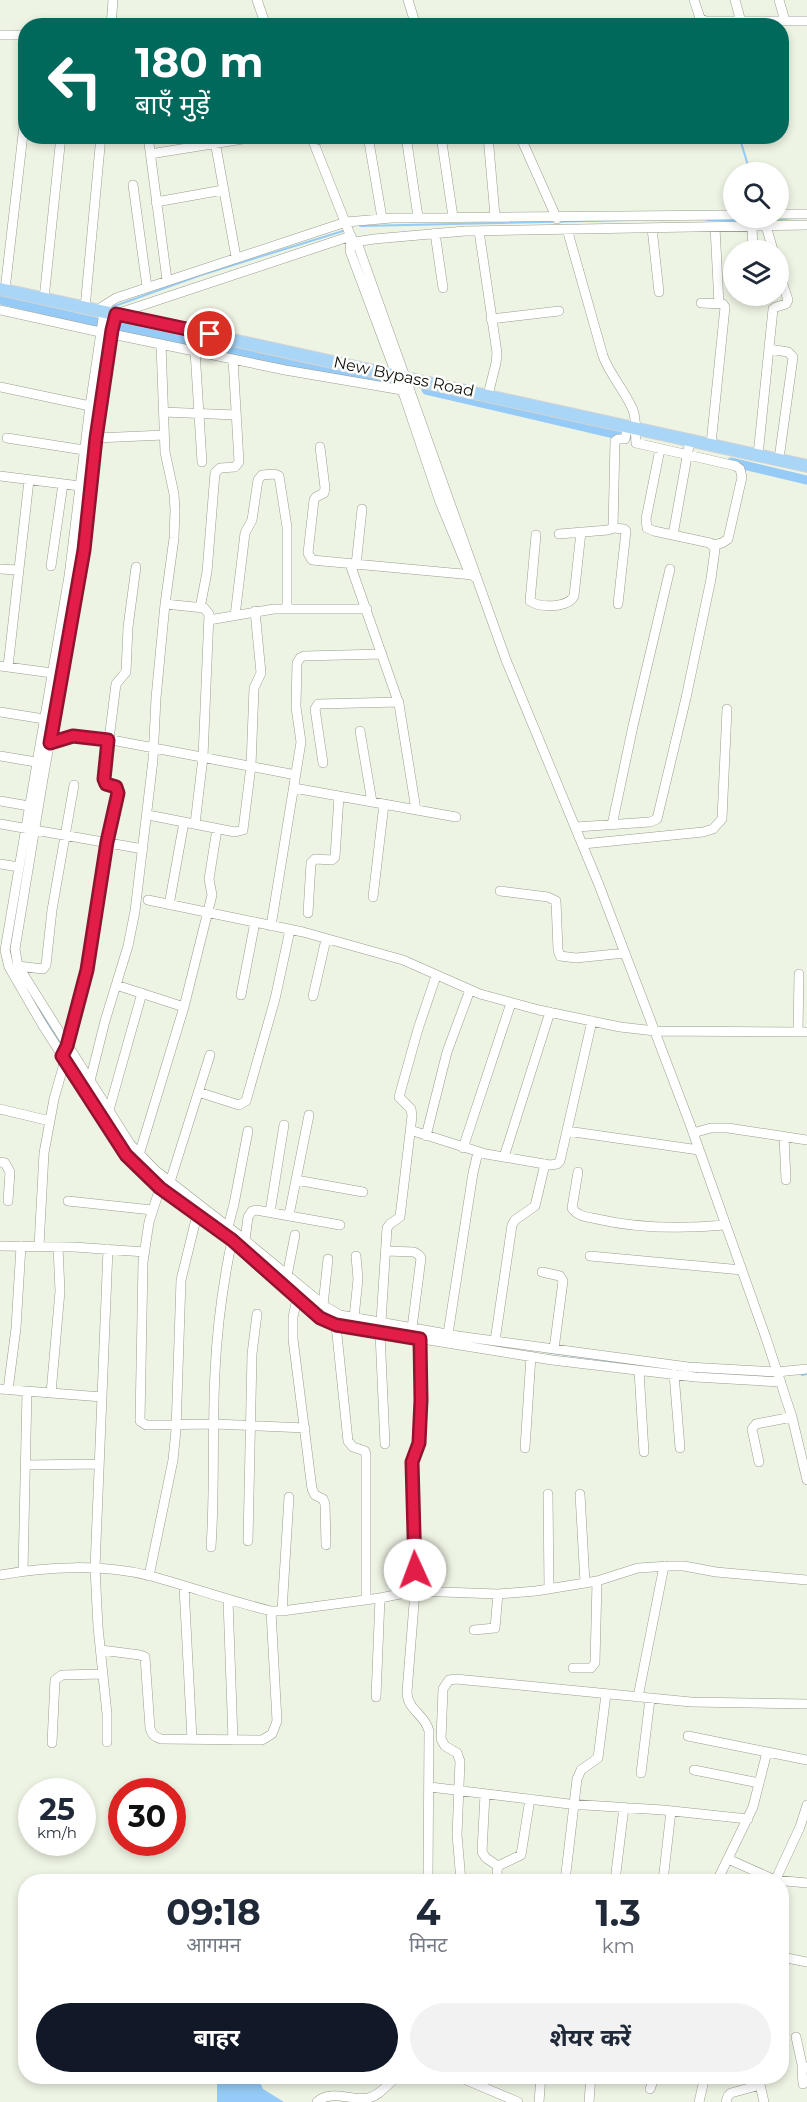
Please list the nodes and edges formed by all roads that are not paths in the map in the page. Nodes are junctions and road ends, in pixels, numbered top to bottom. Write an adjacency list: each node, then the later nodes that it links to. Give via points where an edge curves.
1 (113, 0): 7 (street)
2 (257, 0): 8 (street)
3 (408, 0): 9 (street)
4 (694, 0): 10 (street)
5 (735, 0): 11 (street)
6 (779, 0): 12 (street)
7 (112, 18)
8 (264, 18)
9 (414, 18)
10 (700, 18)
11 (740, 18)
12 (784, 18)
13 (789, 21): 14 (street)
14 (807, 21)
15 (0, 35): 16 (street)
16 (18, 35)
17 (21, 144): 54 (street)
18 (60, 144): 56 (street)
19 (101, 144): 63 (street)
20 (149, 144): 29 (street)
21 (196, 144): 29 (street)
22 (215, 144): 31 (street)
23 (314, 144): 40 (street)
24 (369, 144): 39 (street)
25 (407, 144): 37 (street)
26 (442, 144): 38 (street)
27 (489, 144): 35 (street)
28 (524, 144): 41 (street)
29 (150, 154): 32 (street)
30 (133, 185): 52 (street)
31 (223, 190): 32 (street); 50 (street)
32 (156, 202): 51 (street)
33 (789, 214): 34 (street)
34 (807, 214)
35 (495, 216): 38 (street); 41 (street)
36 (723, 216): 41 (street)
37 (418, 217): 38 (street); 39 (street)
38 (453, 217)
39 (382, 218): 40 (street)
40 (346, 222): 49 (street); 50 (street)
41 (560, 223): 46 (street); 47 (street); 76 (street, via 603,356 630,403)
42 (789, 225): 43 (street)
43 (807, 225)
44 (715, 227): 45 (street); 46 (street); 58 (street)
45 (723, 227)
46 (652, 228): 55 (street)
47 (479, 231): 48 (street); 62 (street)
48 (435, 233): 49 (street); 53 (street)
49 (352, 238): 63 (street); 68 (street, via 373,285)
50 (236, 257): 51 (street)
51 (167, 280): 52 (street)
52 (147, 287): 63 (street, via 116,298)
53 (443, 288)
54 (3, 290): 56 (main road, New Bypass Road)
55 (659, 292)
56 (44, 299): 63 (main road, New Bypass Road)
57 (701, 303): 58 (street)
58 (719, 304): 80 (street, via 725,307)
59 (776, 306): 65 (street)
60 (0, 310): 63 (street)
61 (559, 311): 62 (street)
62 (491, 318): 71 (street, via 496,363)
63 (104, 321): 64 (street); 68 (main road, New Bypass Road); 72 (street); 79 (street)
64 (161, 344): 66 (street); 73 (street)
65 (769, 349): 85 (street); 86 (street, via 788,352 793,357)
66 (195, 351): 67 (street); 74 (street)
67 (233, 359): 70 (street); 75 (street)
68 (400, 375): 70 (street); 71 (main road, New Bypass Road); 106 (street, via 473,565)
69 (0, 387): 72 (street)
70 (402, 390): 106 (street, via 440,502 466,567)
71 (488, 395): 76 (main road, New Bypass Road)
72 (90, 406): 84 (street)
73 (163, 412): 74 (street); 77 (street)
74 (198, 413): 75 (street); 87 (street)
75 (236, 415): 109 (street, via 240,462 215,472 207,572)
76 (631, 434): 82 (street, via 637,444); 83 (main road, New Bypass Road); 94 (street, via 615,441)
77 (164, 435): 79 (street); 107 (street, via 175,510)
78 (7, 438): 84 (street)
79 (96, 438): 124 (street, via 84,550)
80 (711, 444): 83 (main road, New Bypass Road); 85 (main road, New Bypass Road)
81 (320, 447): 100 (street, via 325,491 314,500 309,557)
82 (660, 449): 83 (street); 98 (street, via 646,524 650,530)
83 (688, 449): 98 (street); 99 (street, via 736,466 741,472 728,539)
84 (84, 450): 92 (street)
85 (758, 455): 86 (main road, New Bypass Road)
86 (779, 459): 88 (main road, New Bypass Road)
87 (202, 462)
88 (807, 466)
89 (0, 476): 90 (street)
90 (29, 480): 91 (street); 105 (street)
91 (63, 484): 92 (street); 101 (street)
92 (80, 486): 117 (street)
93 (362, 508): 100 (street)
94 (613, 528): 95 (street); 108 (street, via 626,531)
95 (582, 532): 96 (street); 97 (street, via 574,596 564,604 536,605 530,601)
96 (559, 534)
97 (536, 535)
98 (673, 535): 99 (street)
99 (713, 545): 145 (street, via 711,579 659,816 650,822)
100 (353, 565): 106 (street); 111 (street)
101 (51, 566)
102 (136, 567): 123 (street, via 126,672 116,684)
103 (0, 569): 105 (street)
104 (670, 569): 145 (street)
105 (18, 570): 116 (street)
106 (474, 577): 146 (street)
107 (165, 603): 109 (street); 125 (street)
108 (618, 604)
109 (200, 608): 114 (street, via 208,611)
110 (287, 609): 111 (street); 112 (street); 113 (street, via 286,511 279,476 265,474 258,480 252,520 245,533)
111 (367, 609): 115 (street)
112 (255, 611): 113 (street); 130 (street, via 261,673 254,688)
113 (235, 616): 114 (street)
114 (209, 620): 127 (street)
115 (382, 654): 118 (street); 131 (street, via 300,658 296,707 301,742)
116 (4, 667): 117 (street)
117 (52, 673): 121 (street)
118 (399, 702): 129 (street, via 318,704 315,710); 139 (street)
119 (727, 709): 151 (street, via 722,819 718,825 703,832)
120 (0, 712): 121 (street)
121 (44, 719): 124 (street)
122 (360, 731): 136 (street)
123 (108, 740): 124 (street, via 73,736); 125 (street); 150 (street, via 104,779 118,793)
124 (45, 742): 128 (street); 147 (street)
125 (154, 748): 127 (street); 140 (street)
126 (0, 756): 128 (street)
127 (203, 757): 130 (street); 144 (street)
128 (36, 762): 138 (street)
129 (323, 763)
130 (251, 766): 131 (street); 148 (street, via 243,830)
131 (296, 775): 133 (street)
132 (74, 785): 149 (street)
133 (294, 788): 134 (street); 162 (street)
134 (339, 796): 136 (street); 160 (street, via 335,857 315,859 312,863)
135 (0, 801): 138 (street)
136 (372, 802): 137 (street)
137 (384, 804): 139 (street); 156 (street)
138 (29, 806): 147 (street)
139 (416, 810): 141 (street)
140 (147, 815): 142 (street); 152 (street)
141 (456, 817)
142 (184, 822): 144 (street); 158 (street)
143 (0, 824): 147 (street)
144 (195, 824): 148 (street)
145 (612, 825): 146 (street)
146 (576, 827): 151 (street)
147 (30, 828): 149 (street); 154 (street); 166 (street, via 15,949)
148 (217, 829): 159 (street)
149 (65, 834): 150 (street); 166 (street, via 45,968)
150 (107, 842): 152 (street); 180 (street, via 87,970)
151 (583, 844): 165 (street)
152 (143, 849): 169 (street, via 128,946)
153 (0, 864): 154 (street)
154 (19, 867): 180 (street, via 6,960 42,1024)
155 (500, 891): 165 (street, via 556,901 560,956)
156 (373, 897)
157 (148, 900): 158 (street)
158 (169, 905): 159 (street)
159 (207, 913): 161 (street); 175 (street)
160 (308, 913)
161 (255, 922): 162 (street); 172 (street)
162 (271, 926): 163 (street)
163 (290, 930): 164 (street); 183 (street, via 246,1101 239,1105)
164 (326, 939): 168 (street, via 402,960); 173 (street)
165 (625, 954): 178 (street)
166 (18, 966): 180 (street)
167 (799, 974): 179 (street)
168 (436, 976): 170 (street); 189 (street, via 399,1097 411,1109)
169 (116, 985): 171 (street); 182 (street)
170 (470, 990): 174 (street); 193 (street, via 447,1052)
171 (142, 993): 175 (street); 185 (street)
172 (241, 995)
173 (313, 996)
174 (511, 1003): 176 (street); 196 (street)
175 (184, 1006): 199 (street)
176 (550, 1012): 177 (street); 200 (street)
177 (592, 1021): 178 (street); 191 (street)
178 (654, 1031): 179 (street); 192 (street)
179 (802, 1032)
180 (65, 1053): 182 (street); 187 (street); 207 (street, via 126,1155)
181 (210, 1055): 183 (street)
182 (90, 1081): 185 (street)
183 (198, 1092): 206 (street)
184 (0, 1109): 187 (street)
185 (109, 1110): 199 (street)
186 (309, 1115): 204 (street)
187 (50, 1121): 223 (street, via 44,1153)
188 (284, 1125): 212 (street)
189 (410, 1130): 193 (street); 227 (street, via 400,1217 388,1226)
190 (248, 1131): 217 (street)
191 (567, 1131): 197 (street); 202 (street, via 560,1161)
192 (693, 1133): 194 (street, via 728,1128); 197 (street)
193 (426, 1136): 196 (street)
194 (784, 1137): 195 (street); 205 (street)
195 (807, 1140)
196 (463, 1148): 198 (street)
197 (699, 1150): 216 (street)
198 (478, 1152): 200 (street); 242 (street)
199 (139, 1155): 206 (street)
200 (504, 1157): 202 (street)
201 (0, 1162): 209 (street, via 5,1163 10,1173)
202 (545, 1164): 244 (street, via 535,1206 512,1225)
203 (578, 1172): 216 (street, via 572,1209 579,1215 652,1228)
204 (296, 1180): 208 (street); 214 (street)
205 (786, 1180)
206 (170, 1182): 217 (street)
207 (160, 1188): 211 (street); 213 (street)
208 (363, 1192)
209 (8, 1201)
210 (68, 1201): 211 (street)
211 (152, 1210): 226 (street)
212 (270, 1212): 214 (street); 220 (street, via 249,1213)
213 (197, 1215): 219 (street); 257 (street, via 181,1280)
214 (289, 1215): 215 (street)
215 (340, 1225)
216 (725, 1225): 231 (street)
217 (228, 1227): 220 (street)
218 (296, 1235): 233 (street)
219 (232, 1240): 234 (street); 258 (street, via 216,1353)
220 (245, 1240): 233 (street)
221 (0, 1246): 222 (street)
222 (21, 1246): 223 (street); 252 (street, via 16,1328)
223 (39, 1246): 224 (street)
224 (58, 1247): 225 (street); 254 (street, via 60,1291)
225 (108, 1249): 226 (street); 255 (street)
226 (145, 1251): 257 (street, via 139,1416 146,1425)
227 (386, 1251): 238 (street); 240 (street, via 414,1252 421,1258)
228 (356, 1256): 237 (street)
229 (590, 1256): 231 (street)
230 (328, 1259): 235 (street)
231 (742, 1270): 249 (street)
232 (542, 1272): 245 (street, via 560,1276 563,1281)
233 (287, 1276): 235 (street)
234 (297, 1299): 239 (street, via 320,1318); 260 (street, via 293,1339)
235 (323, 1305): 237 (street)
236 (257, 1314): 259 (street)
237 (354, 1318): 238 (street)
238 (381, 1322): 240 (street)
239 (336, 1325): 241 (street); 290 (street, via 348,1441 366,1455)
240 (412, 1328): 242 (street)
241 (380, 1333): 243 (street); 262 (street)
242 (448, 1334): 244 (street)
243 (420, 1339): 246 (street); 286 (street, via 419,1443 412,1462)
244 (495, 1341): 245 (street)
245 (554, 1349): 249 (street, via 688,1367)
246 (531, 1356): 248 (street); 263 (street)
247 (807, 1369): 249 (street)
248 (639, 1371): 250 (street); 265 (street)
249 (777, 1371): 251 (street)
250 (674, 1374): 251 (street); 264 (street)
251 (781, 1382): 256 (street)
252 (4, 1389): 253 (street)
253 (27, 1392): 254 (street); 267 (street)
254 (51, 1393): 255 (street)
255 (102, 1397): 268 (street)
256 (792, 1417): 261 (street); 266 (street, via 753,1426)
257 (176, 1424): 258 (street); 280 (street, via 173,1460)
258 (214, 1424): 259 (street); 275 (street)
259 (250, 1426): 260 (street); 273 (street)
260 (304, 1428): 274 (street, via 312,1489 325,1504)
261 (803, 1440): 269 (street)
262 (385, 1444)
263 (525, 1448)
264 (680, 1448)
265 (644, 1452)
266 (759, 1462)
267 (26, 1464): 268 (street); 278 (street)
268 (99, 1464): 277 (street)
269 (807, 1480)
270 (548, 1494): 285 (street)
271 (580, 1494): 283 (street)
272 (289, 1497): 292 (street)
273 (248, 1540)
274 (326, 1545)
275 (211, 1547)
276 (664, 1566): 281 (street); 282 (street); 299 (street)
277 (95, 1568): 278 (street); 280 (street); 294 (street)
278 (23, 1571): 279 (street)
279 (0, 1575)
280 (149, 1576): 284 (street)
281 (807, 1580)
282 (597, 1581): 283 (street); 295 (street, via 595,1663 591,1668)
283 (585, 1583): 285 (street)
284 (184, 1587): 289 (street); 303 (street)
285 (549, 1589): 287 (street)
286 (415, 1591): 287 (street); 288 (street); 312 (street, via 407,1699 428,1725)
287 (498, 1594): 293 (street, via 495,1628)
288 (380, 1598): 290 (street); 298 (street)
289 (228, 1600): 291 (street); 304 (street)
290 (366, 1600): 292 (street)
291 (270, 1611): 292 (street); 304 (street, via 276,1728 262,1740)
292 (282, 1611)
293 (474, 1630)
294 (100, 1650): 296 (street); 303 (street, via 145,1657 151,1734 161,1739)
295 (573, 1668)
296 (103, 1674): 305 (street, via 62,1675 55,1680); 306 (street)
297 (606, 1694): 299 (street); 313 (street, via 448,1680 443,1689 441,1739 459,1756); 316 (street, via 599,1755 579,1774)
298 (376, 1697)
299 (638, 1697): 300 (street)
300 (650, 1699): 301 (street); 310 (street)
301 (807, 1704)
302 (688, 1736): 307 (street)
303 (192, 1739): 304 (street)
304 (233, 1740)
305 (52, 1743)
306 (107, 1743)
307 (767, 1752): 308 (street); 311 (street)
308 (807, 1760)
309 (694, 1770): 311 (street)
310 (641, 1773)
311 (759, 1783): 320 (street)
312 (430, 1787): 313 (street); 323 (street)
313 (458, 1790): 314 (street); 324 (street)
314 (485, 1794): 315 (street); 322 (street, via 482,1852)
315 (531, 1800): 316 (street); 322 (street, via 521,1854)
316 (575, 1805): 318 (street); 326 (street)
317 (807, 1805): 331 (street)
318 (624, 1807): 319 (street); 327 (street)
319 (671, 1811): 320 (street); 328 (street)
320 (748, 1819): 321 (street)
321 (728, 1859): 329 (street); 330 (street)
322 (498, 1866): 325 (street)
323 (428, 1874)
324 (460, 1874)
325 (497, 1874)
326 (566, 1874)
327 (616, 1874)
328 (664, 1874)
329 (720, 1874)
330 (762, 1874)
331 (778, 1874)
332 (789, 1881): 333 (street)
333 (807, 1883)
334 (789, 1961): 335 (street)
335 (807, 1962)
336 (796, 2037): 337 (street)
337 (805, 2068): 346 (street)
338 (390, 2084): 348 (street, via 368,2098 327,2096)
339 (486, 2084): 349 (street)
340 (540, 2084): 350 (street)
341 (591, 2084): 351 (street)
342 (652, 2084): 347 (street)
343 (703, 2084): 352 (street)
344 (752, 2084): 353 (street, via 731,2093)
345 (760, 2084): 354 (street)
346 (803, 2084)
347 (650, 2089)
348 (317, 2102)
349 (518, 2102)
350 (539, 2102)
351 (590, 2102)
352 (699, 2102)
353 (726, 2102)
354 (764, 2102)

